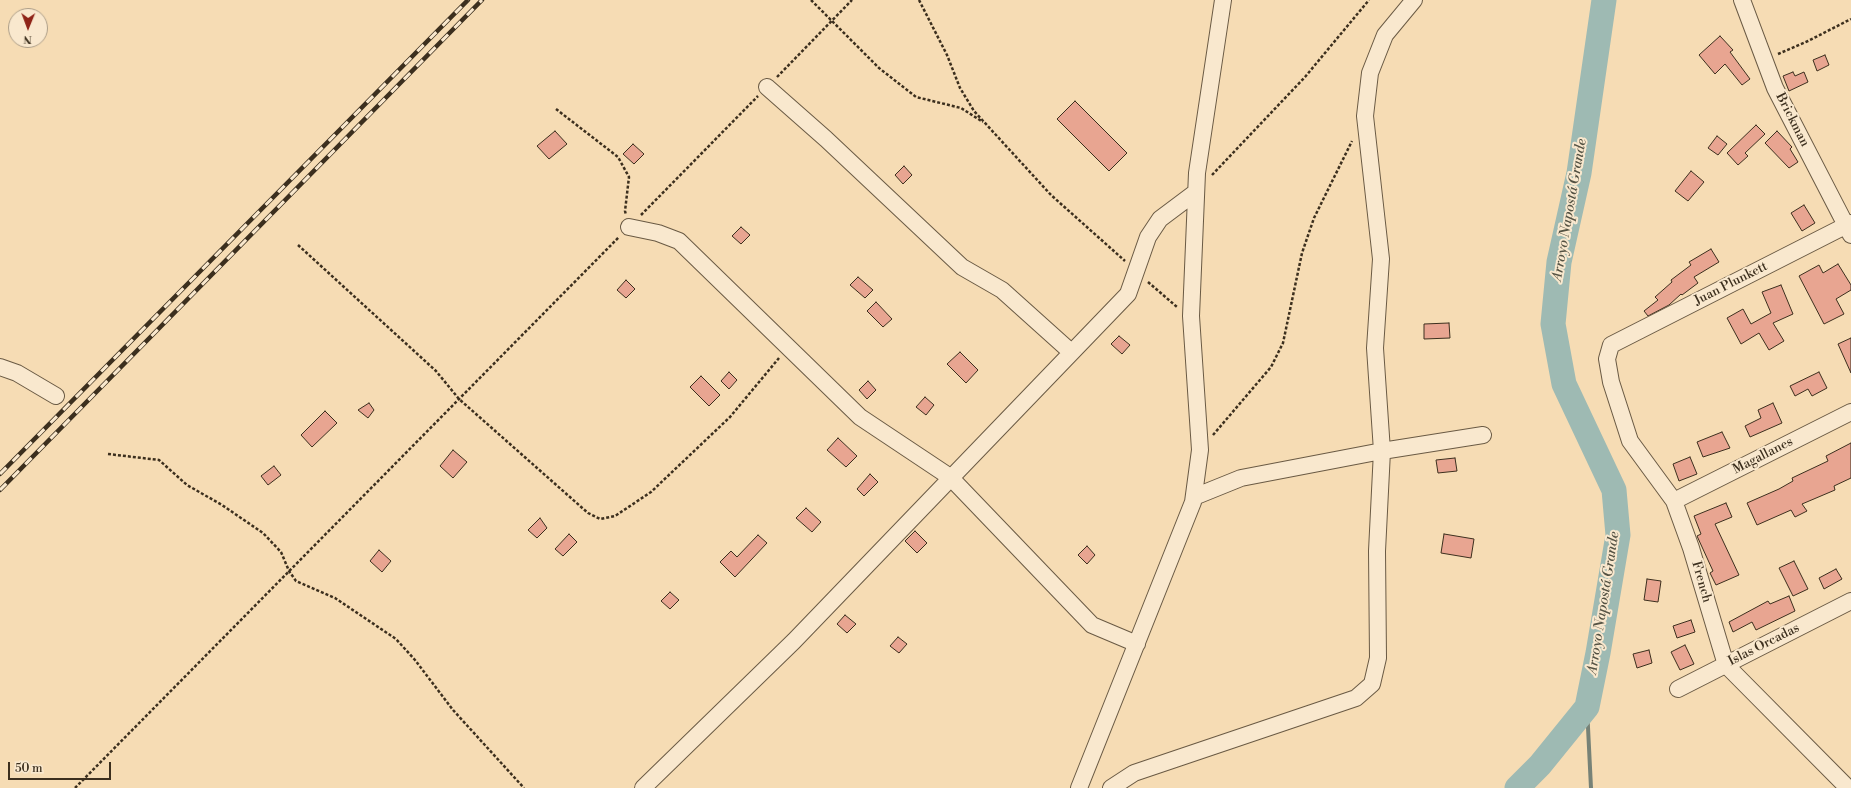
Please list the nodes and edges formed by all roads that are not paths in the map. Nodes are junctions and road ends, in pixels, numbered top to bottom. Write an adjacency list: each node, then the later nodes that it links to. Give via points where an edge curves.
1 (1223, 0): 5 (street, via 1196,173)
2 (1414, 0): 14 (street, via 1384,35 1370,73 1365,116 1381,259 1376,348)
3 (1742, 0): 7 (street, Brickman, via 1776,88)
4 (767, 87): 9 (street, via 962,267 1002,290)
5 (1196, 192): 9 (street, via 1160,219 1148,237 1128,294); 16 (street, via 1191,316 1200,450)
6 (629, 227): 15 (street, via 658,233 679,242 860,417)
7 (1849, 228): 8 (street, Juan Plunkett)
8 (1612, 345): 17 (street, French, via 1607,359 1611,382 1630,441)
9 (1071, 352): 15 (street)
10 (0, 367): 11 (street, via 17,373)
11 (56, 396)
12 (1851, 412): 17 (street, Magallanes)
13 (1483, 435): 14 (street)
14 (1382, 451): 16 (street, via 1241,478); 24 (street, via 1377,551 1378,658 1372,684 1356,698 1134,773)
15 (950, 477): 19 (street, via 1092,625); 22 (street, via 794,640)
16 (1194, 497): 19 (street)
17 (1674, 501): 20 (street, French)
18 (1851, 601): 20 (street, Islas Orcadas)
19 (1137, 644): 23 (street)
20 (1726, 665): 21 (street, Islas Orcadas); 25 (street, French)
21 (1678, 689)
22 (643, 788)
23 (1079, 788)
24 (1111, 788)
25 (1848, 788)

